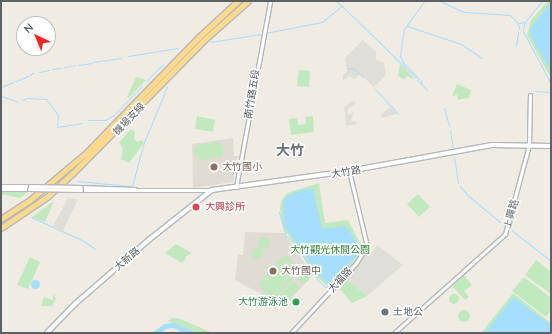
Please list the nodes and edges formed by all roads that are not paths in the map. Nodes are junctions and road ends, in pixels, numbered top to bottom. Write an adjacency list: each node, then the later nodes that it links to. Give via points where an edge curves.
1 (238, 1): 14 (highway, 機場支線, via 199,37 86,153 29,201)
2 (248, 1): 12 (highway, 機場支線, via 203,41 122,126)
3 (270, 1): 9 (street, 南竹路五段)
4 (530, 95): 5 (street, 上興路)
5 (529, 145): 6 (main road, 大竹路); 7 (main road, 大竹路, via 492,145); 18 (street, 上興路, via 504,237)
6 (551, 146)
7 (349, 172): 9 (main road, 大竹路); 17 (street, 大福路, via 366,246 356,263)
8 (1, 187): 10 (street)
9 (236, 187): 13 (main road, 大竹路)
10 (30, 188): 11 (street, bridge); 12 (street, bridge)
11 (81, 189): 12 (street, bridge); 13 (street, 大竹路)
12 (55, 190): 15 (highway, 機場支線)
13 (212, 190): 16 (main road, 大新路, via 154,235 75,304)
14 (1, 219)
15 (1, 228)
16 (49, 332)
17 (291, 333)
18 (394, 333)

